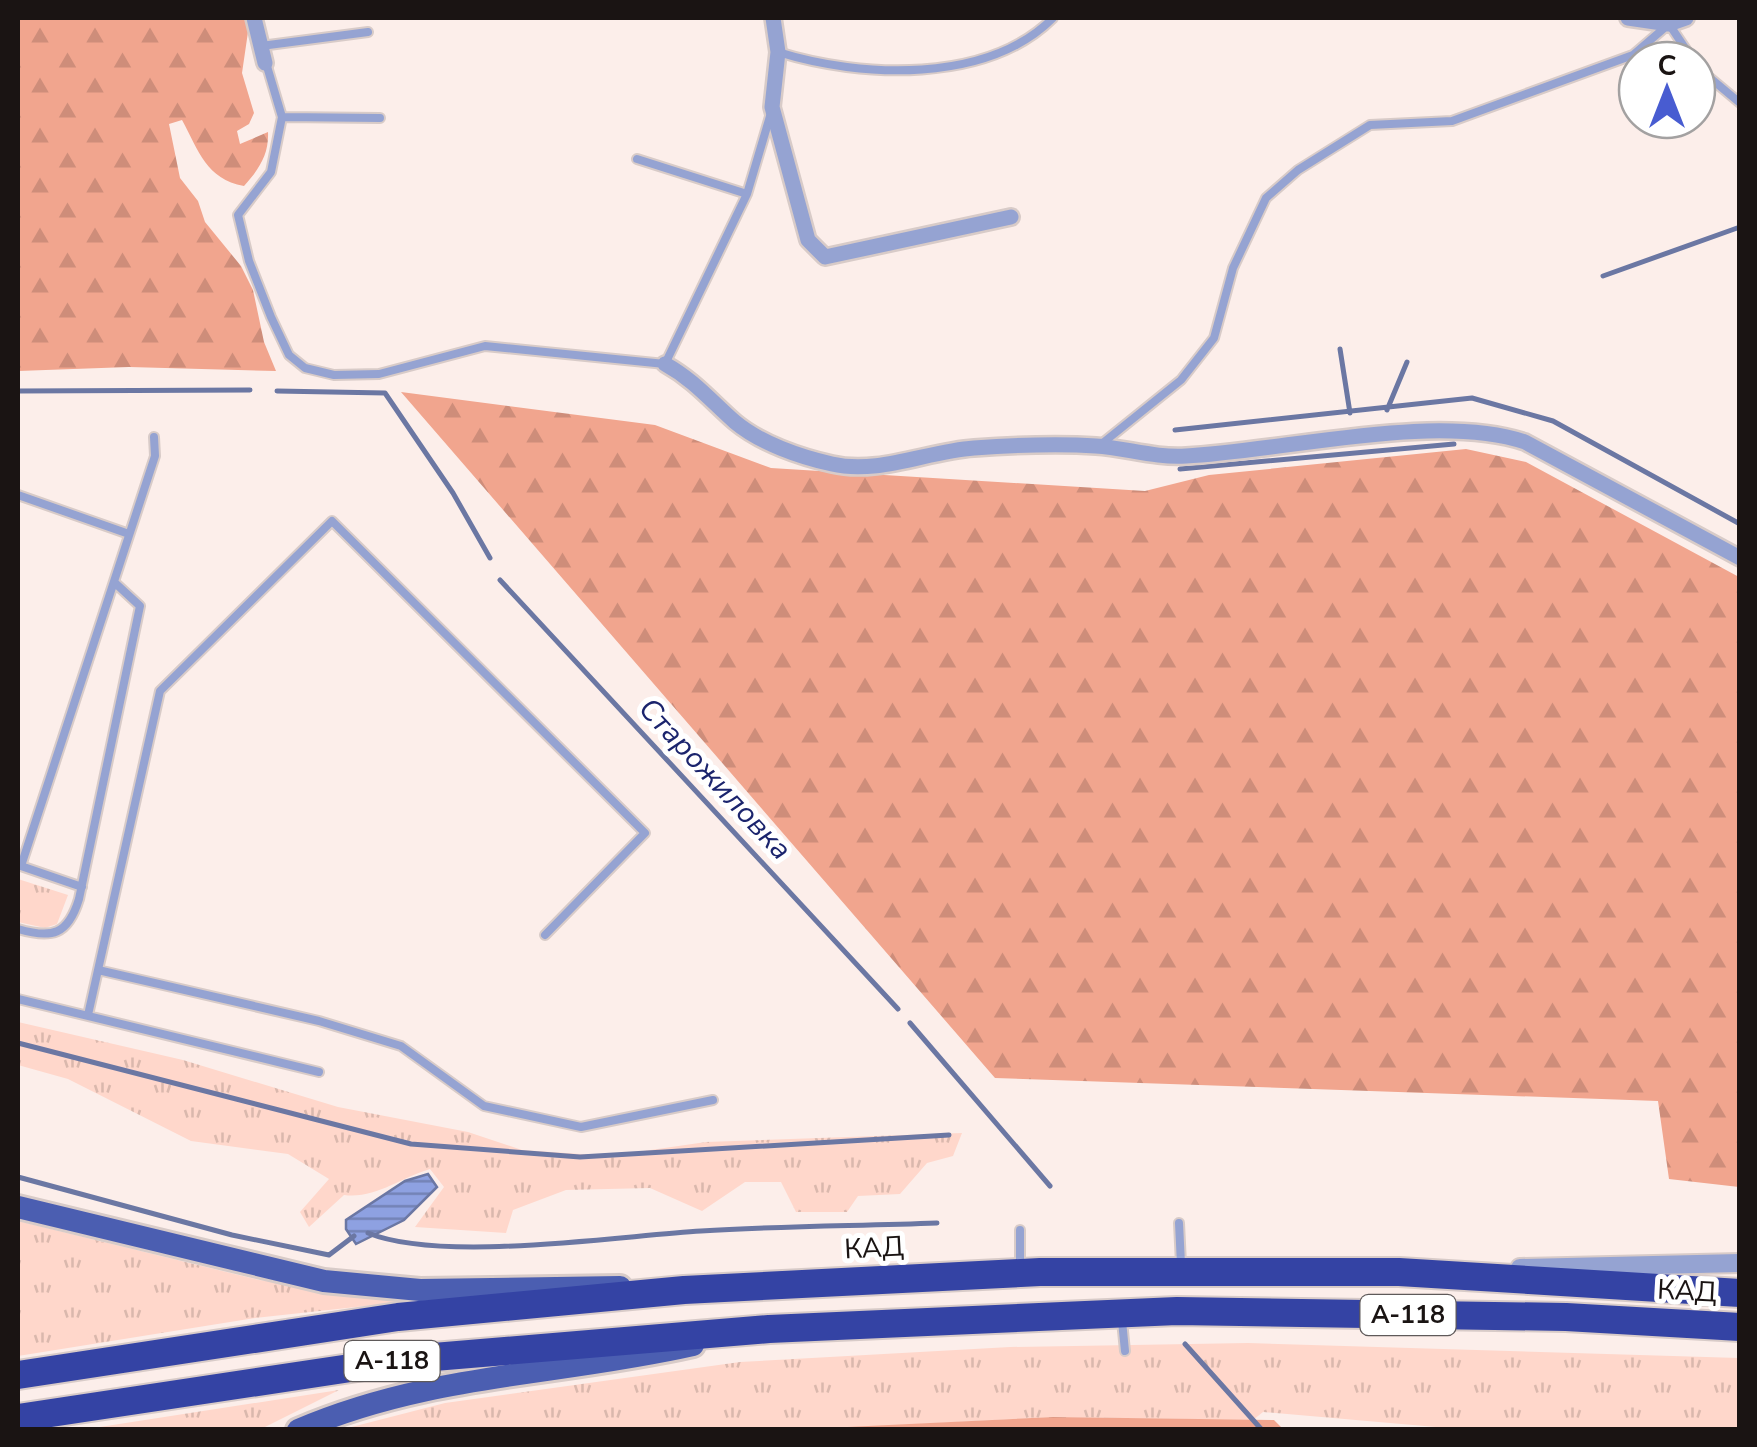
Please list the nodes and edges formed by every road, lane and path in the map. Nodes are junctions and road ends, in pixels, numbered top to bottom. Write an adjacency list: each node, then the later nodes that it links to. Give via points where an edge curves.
1 (254, 18): 9 (street)
2 (773, 18): 10 (street)
3 (1053, 18): 10 (lane, via 1012,47 895,73 819,65)
4 (1628, 18): 6 (street)
5 (1686, 18): 6 (street)
6 (1669, 24): 8 (lane); 22 (lane, via 1633,55 1452,121 1370,125 1298,170 1266,198 1233,268 1214,338 1181,380)
7 (368, 32): 9 (lane)
8 (1680, 40)
9 (261, 46): 11 (street)
10 (778, 52): 14 (street)
11 (266, 63): 15 (lane)
12 (1717, 83): 13 (lane)
13 (1740, 103)
14 (772, 107): 18 (lane); 19 (street, via 808,240 826,257)
15 (282, 118): 16 (lane); 20 (lane, via 271,172 238,215 248,262 271,316 305,368 379,374 485,346)
16 (380, 118)
17 (637, 160): 18 (lane)
18 (747, 194): 20 (lane)
19 (1011, 217)
20 (666, 364): 22 (street, via 758,437 835,465 870,466 963,448)
21 (154, 437): 24 (lane)
22 (1098, 446): 25 (street, via 1183,457 1441,431 1502,434)
23 (18, 495): 24 (lane)
24 (129, 534): 26 (lane)
25 (1740, 558)
26 (114, 582): 27 (lane); 28 (lane, via 140,606)
27 (19, 866): 28 (lane)
28 (82, 887): 29 (lane, via 59,934)
29 (18, 929)
30 (545, 935): 31 (lane, via 645,833 332,520 160,692)
31 (98, 970): 33 (lane); 35 (lane, via 401,1046 484,1106 581,1126)
32 (18, 999): 33 (lane)
33 (88, 1015): 34 (lane)
34 (318, 1072)
35 (713, 1100)
36 (18, 1207): 43 (main road, via 324,1281 420,1290 580,1284)
37 (1179, 1224): 40 (lane)
38 (1020, 1230): 42 (lane)
39 (1740, 1263): 41 (street)
40 (1181, 1270): 41 (highway, КАД / А-118); 42 (highway, КАД / А-118)
41 (1399, 1272): 44 (highway, КАД / А-118)
42 (1020, 1273): 43 (highway, КАД / А-118)
43 (684, 1290): 49 (highway, КАД / А-118, via 398,1317)
44 (1740, 1293)
45 (1121, 1312): 46 (highway, КАД / А-118, via 1566,1317); 47 (highway, КАД / А-118); 48 (lane)
46 (1740, 1326)
47 (769, 1328): 50 (highway, КАД / А-118, via 410,1359); 51 (main road, via 654,1354 437,1384 352,1406)
48 (1124, 1351)
49 (18, 1375)
50 (18, 1418)
51 (298, 1430)

